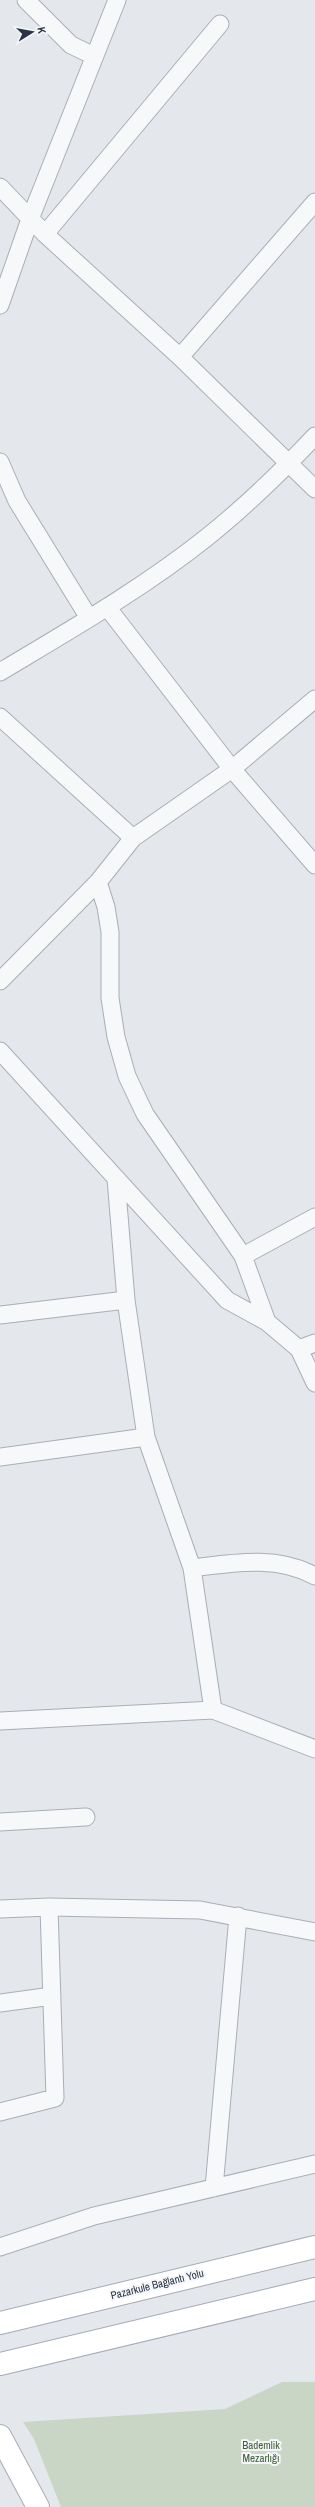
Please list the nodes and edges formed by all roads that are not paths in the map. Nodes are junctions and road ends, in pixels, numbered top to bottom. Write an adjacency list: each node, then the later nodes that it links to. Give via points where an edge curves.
1 (26, 0): 4 (street, via 71,45)
2 (117, 0): 4 (street)
3 (220, 24): 8 (street)
4 (94, 56): 7 (street)
5 (0, 187): 7 (street)
6 (315, 202): 10 (street)
7 (30, 220): 8 (street); 9 (street)
8 (46, 234): 10 (street)
9 (0, 305)
10 (180, 357): 13 (street)
11 (315, 436): 13 (street)
12 (0, 462): 16 (street, via 17,501)
13 (289, 463): 14 (street); 15 (street, via 206,538 154,577)
14 (315, 489)
15 (107, 607): 16 (street); 20 (street)
16 (89, 618): 17 (street)
17 (0, 672)
18 (315, 699): 20 (street)
19 (0, 717): 21 (street)
20 (232, 769): 21 (street); 22 (street)
21 (132, 838): 23 (street)
22 (315, 864)
23 (98, 882): 24 (street); 28 (street, via 110,932 110,998 116,1037 127,1076 145,1114)
24 (0, 981)
25 (0, 1051): 26 (street)
26 (116, 1179): 29 (street); 31 (street, via 227,1300)
27 (315, 1217): 28 (street)
28 (243, 1256): 31 (street)
29 (126, 1300): 30 (street); 35 (street)
30 (0, 1315)
31 (267, 1322): 33 (street)
32 (315, 1343): 33 (street)
33 (299, 1349): 34 (street)
34 (315, 1383)
35 (146, 1437): 36 (street); 37 (street)
36 (0, 1456)
37 (192, 1568): 38 (street, via 254,1561 286,1565); 39 (street)
38 (315, 1576)
39 (214, 1710): 40 (street); 41 (street)
40 (0, 1721)
41 (315, 1750)
42 (86, 1818): 43 (street)
43 (0, 1822)
44 (49, 1907): 45 (street); 46 (street, via 200,1910); 48 (street)
45 (0, 1909)
46 (238, 1916): 47 (street); 52 (street)
47 (315, 1932)
48 (52, 1996): 49 (street); 50 (street, via 55,2098)
49 (0, 2003)
50 (0, 2112)
51 (315, 2164): 52 (street)
52 (214, 2188): 54 (street, via 94,2216)
53 (315, 2246): 56 (main road, Pazarkule Bağlantı Yolu)
54 (0, 2247)
55 (315, 2289): 57 (main road)
56 (0, 2323)
57 (10, 2362)
58 (0, 2436): 59 (main road)
59 (38, 2507)

